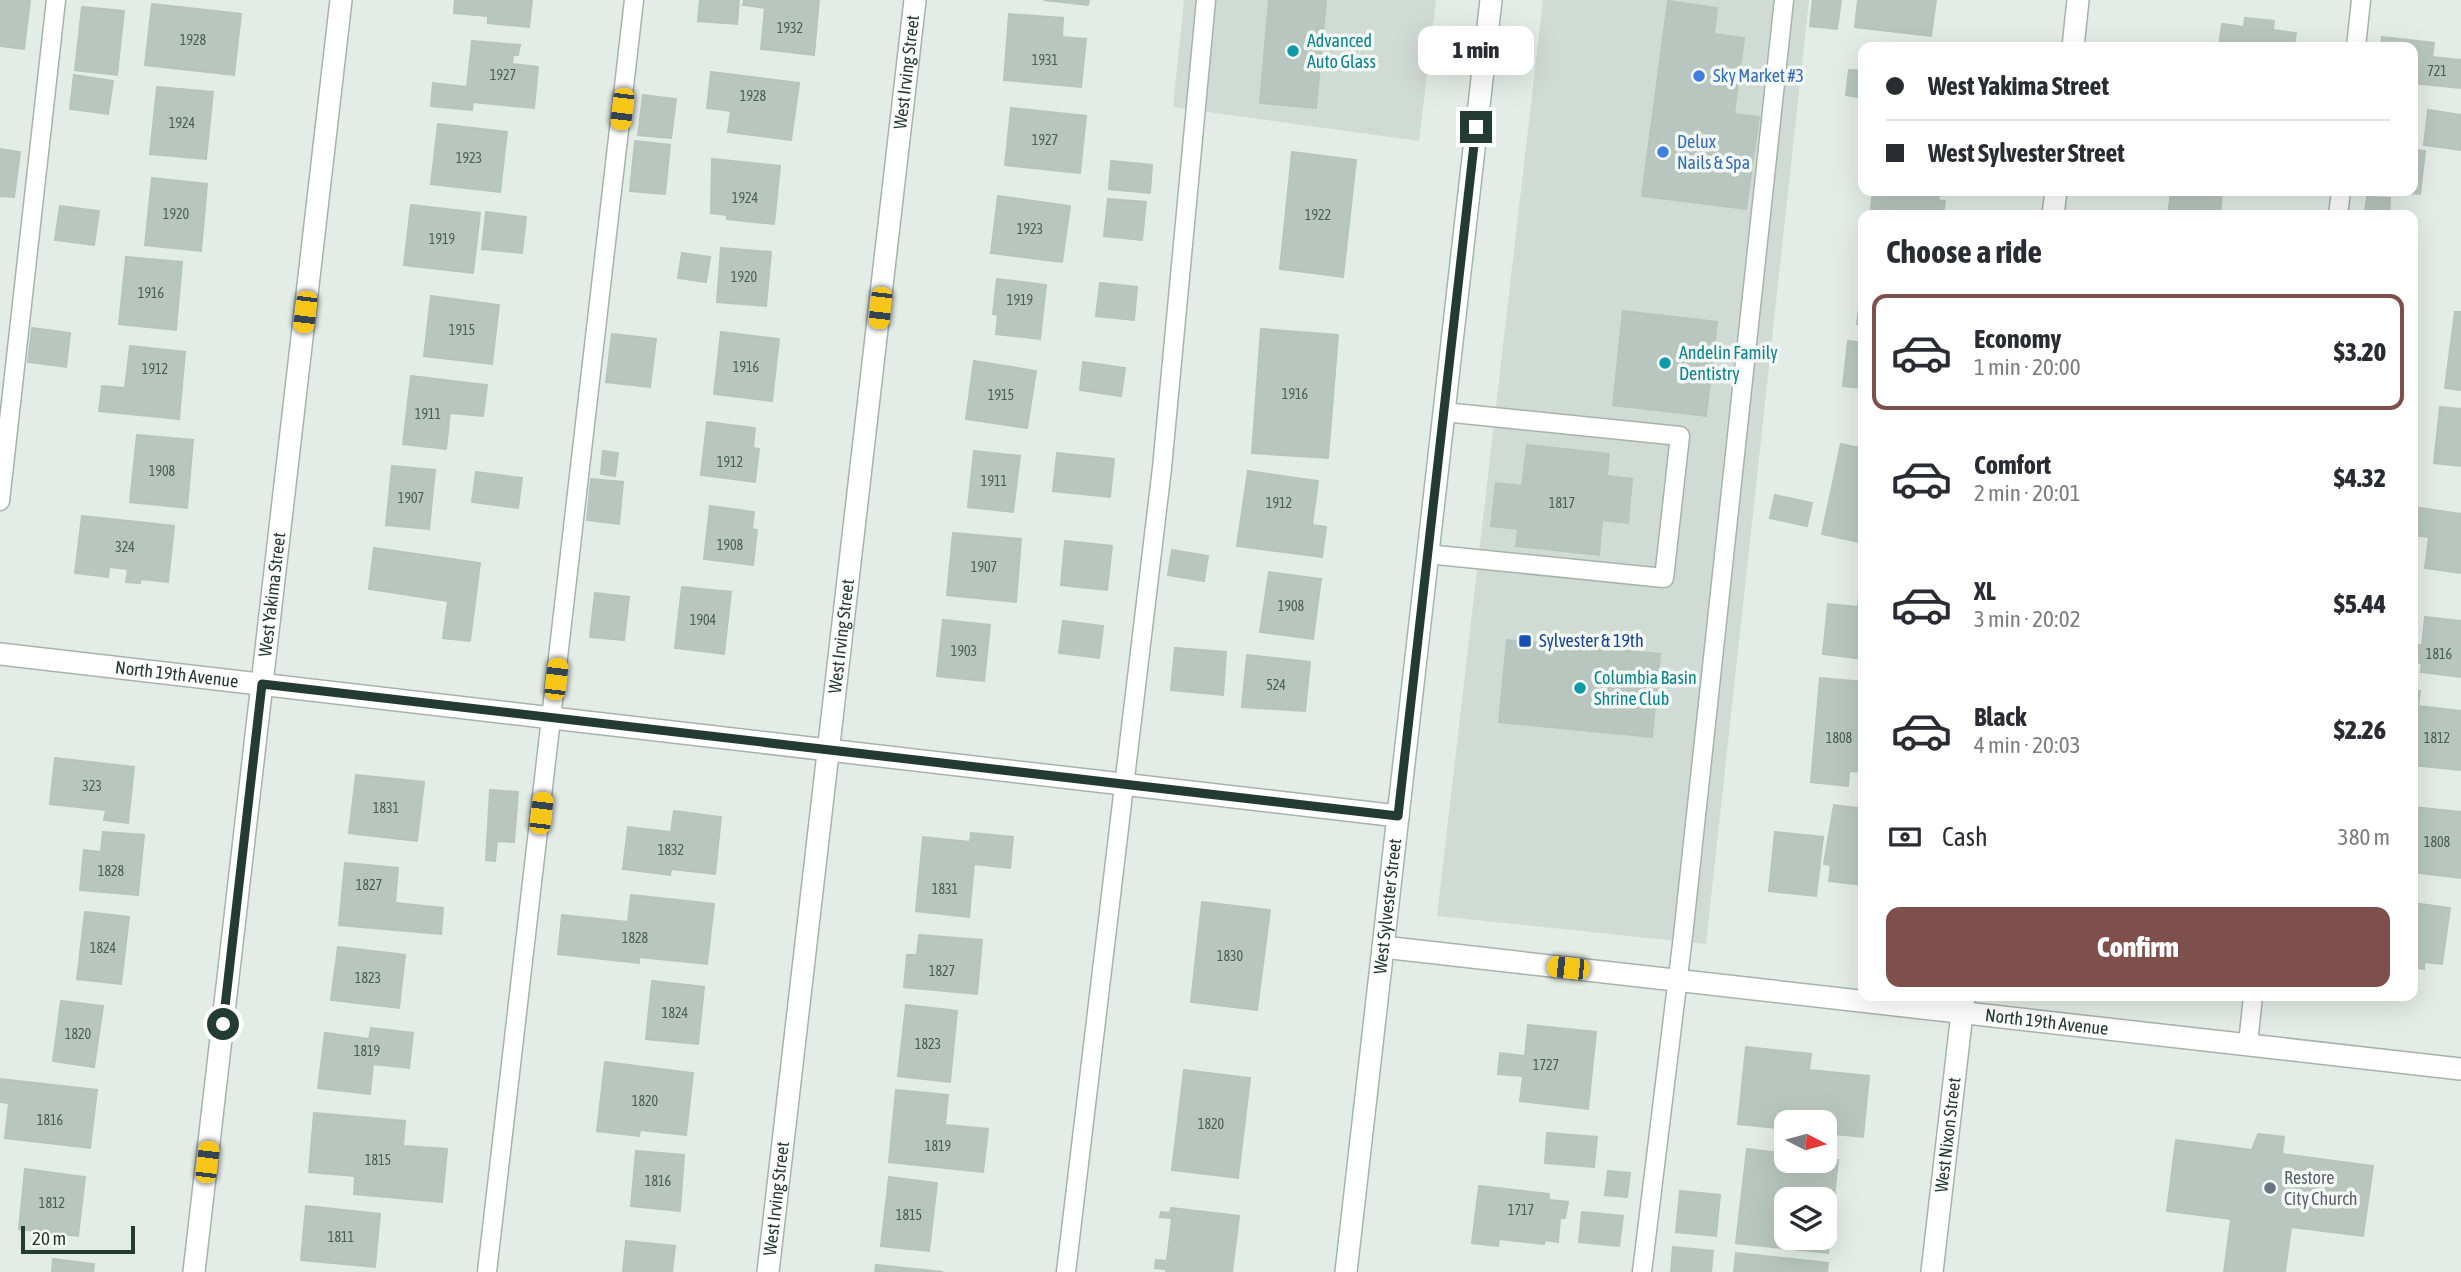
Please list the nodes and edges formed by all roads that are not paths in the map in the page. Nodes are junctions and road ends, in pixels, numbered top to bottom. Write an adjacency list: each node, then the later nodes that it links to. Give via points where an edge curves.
1 (56, 0): 13 (lane)
2 (341, 0): 16 (street, West Yakima Street)
3 (634, 0): 17 (lane)
4 (915, 0): 18 (street, West Irving Street)
5 (1206, 0): 19 (lane, via 1162,468)
6 (1491, 0): 12 (street, West Sylvester Street)
7 (1784, 0): 22 (lane)
8 (2078, 0): 10 (street)
9 (2361, 0): 11 (lane)
10 (2074, 42)
11 (2357, 42)
12 (1444, 412): 14 (street, West Sylvester Street); 14 (lane, via 1680,436 1664,578)
13 (0, 501)
14 (1427, 554): 20 (street, West Sylvester Street)
15 (0, 653): 16 (street, North 19th Avenue)
16 (262, 684): 17 (street, North 19th Avenue); 29 (street, West Yakima Street)
17 (552, 718): 18 (street, North 19th Avenue); 30 (lane)
18 (828, 750): 19 (street, North 19th Avenue); 31 (street, West Irving Street)
19 (1126, 784): 20 (street, North 19th Avenue); 32 (lane)
20 (1398, 816): 21 (street, West Sylvester Street)
21 (1383, 947): 22 (street, North 19th Avenue); 33 (street, West Sylvester Street)
22 (1678, 980): 23 (street, North 19th Avenue); 34 (lane)
23 (1858, 995)
24 (1927, 1001): 26 (street, North 19th Avenue)
25 (2252, 1001): 27 (lane)
26 (1963, 1004): 27 (street, North 19th Avenue); 35 (street, West Nixon Street)
27 (2248, 1044): 28 (street, North 19th Avenue)
28 (2461, 1069)
29 (194, 1272)
30 (487, 1272)
31 (768, 1272)
32 (1066, 1272)
33 (1346, 1272)
34 (1642, 1272)
35 (1932, 1272)

